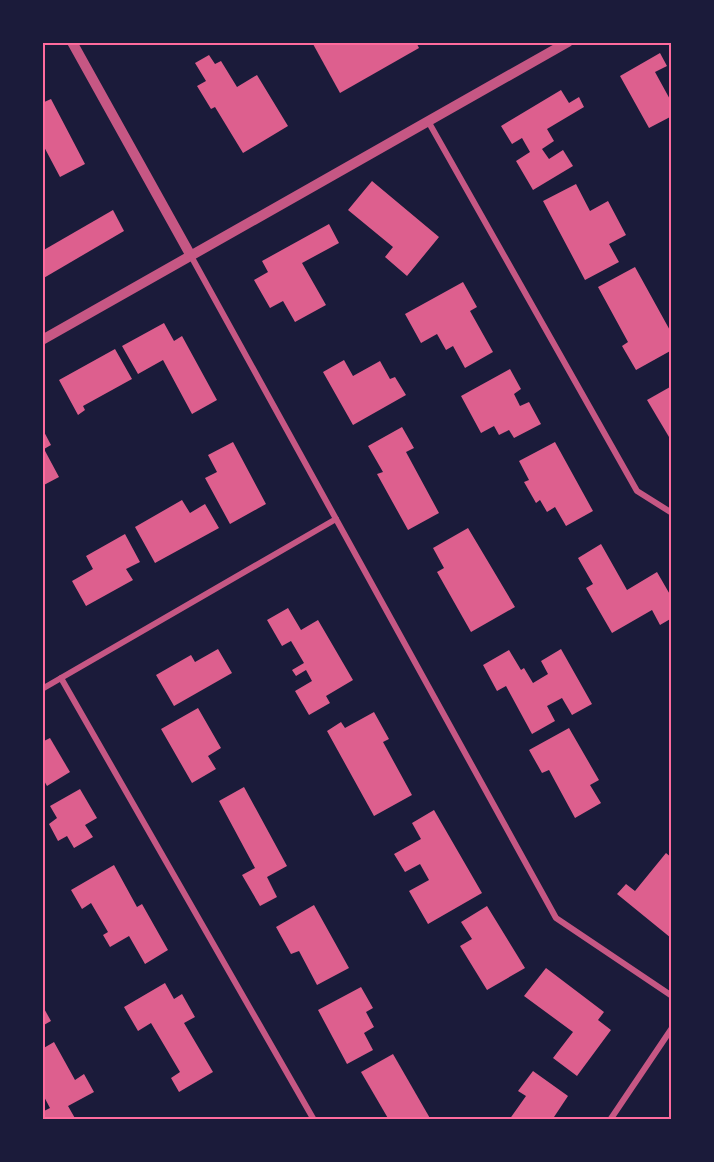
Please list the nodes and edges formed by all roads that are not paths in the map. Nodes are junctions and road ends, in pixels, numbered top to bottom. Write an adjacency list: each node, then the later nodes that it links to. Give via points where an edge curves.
1 (72, 42): 4 (street)
2 (568, 42): 3 (street)
3 (428, 121): 4 (street); 6 (street, via 637,491)
4 (191, 256): 5 (street); 7 (street)
5 (42, 340)
6 (672, 513)
7 (336, 519): 8 (street); 10 (street, via 556,918)
8 (61, 678): 9 (street); 12 (street)
9 (42, 689)
10 (672, 996)
11 (672, 1028): 13 (street)
12 (314, 1120)
13 (610, 1120)

